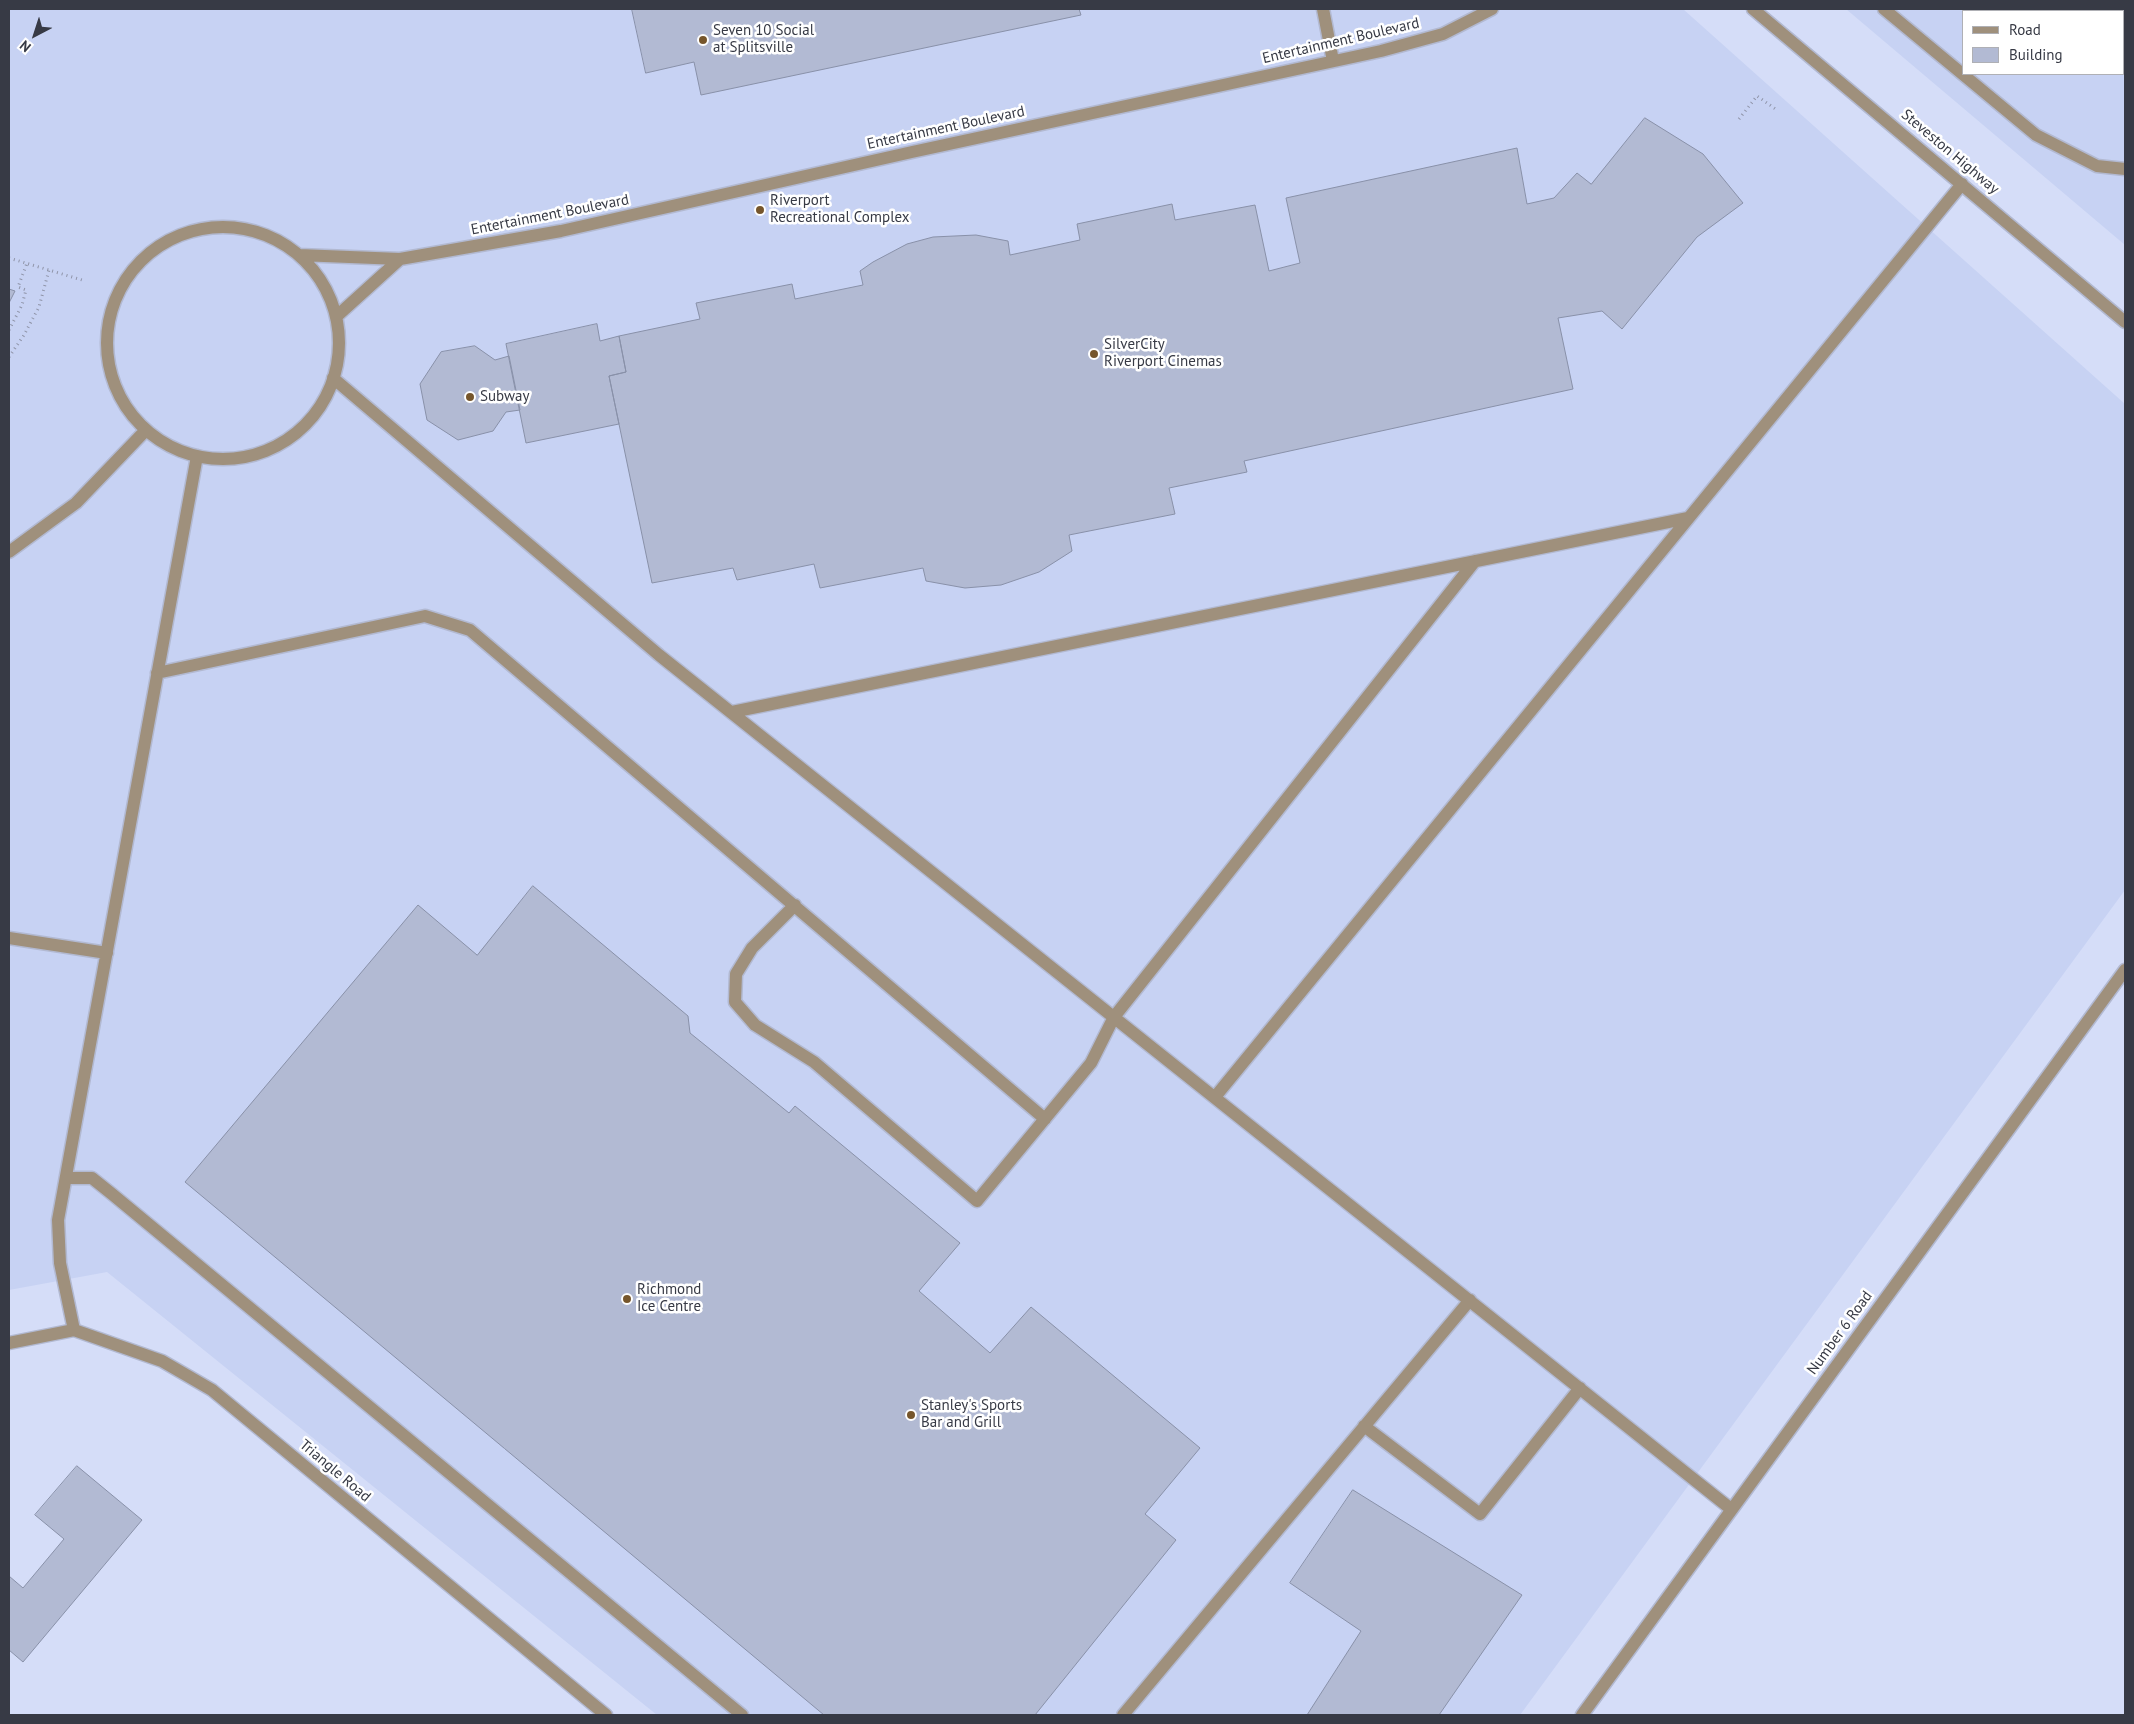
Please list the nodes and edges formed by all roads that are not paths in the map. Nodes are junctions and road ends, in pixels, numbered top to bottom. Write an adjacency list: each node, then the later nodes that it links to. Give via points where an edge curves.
1 (1323, 9): 5 (street)
2 (1492, 9): 5 (street, Entertainment Boulevard, via 1443,34)
3 (1753, 9): 9 (street, Steveston Highway)
4 (1884, 9): 6 (street)
5 (1333, 61): 11 (street, Entertainment Boulevard, via 561,232)
6 (1962, 74)
7 (1964, 75): 8 (street, via 2036,135 2097,166)
8 (2125, 170)
9 (1962, 184): 13 (street, Steveston Highway); 17 (street)
10 (299, 255): 11 (street, Entertainment Boulevard); 12 (street, Entertainment Boulevard, via 323,284); 15 (street, Entertainment Boulevard, via 266,236 230,227 200,229 178,236 145,256 121,285 111,311 107,357 117,394)
11 (400, 259): 12 (street)
12 (337, 316): 14 (street, Entertainment Boulevard, via 338,357)
13 (2125, 322)
14 (333, 378): 16 (street, Entertainment Boulevard, via 328,393 308,424 278,446 242,459 204,459); 21 (street)
15 (146, 430): 16 (street, Entertainment Boulevard, via 169,447); 18 (street, via 76,503)
16 (198, 456): 20 (street)
17 (1688, 518): 19 (street); 27 (street)
18 (9, 552)
19 (1475, 562): 21 (street); 26 (street)
20 (158, 673): 22 (street, via 425,616 470,630); 24 (street)
21 (732, 712): 26 (street)
22 (795, 905): 28 (street); 28 (street, via 752,948 736,974 735,1002 755,1025 814,1062 977,1201)
23 (9, 938): 24 (street)
24 (106, 953): 29 (street)
25 (2125, 970): 35 (street, Number 6 Road)
26 (1114, 1017): 27 (street); 28 (street, via 1091,1063)
27 (1215, 1097): 30 (street)
28 (1045, 1119)
29 (66, 1178): 31 (street, via 58,1220 60,1263); 37 (street, via 92,1178)
30 (1470, 1300): 33 (street); 34 (street)
31 (74, 1330): 32 (street); 36 (street, Triangle Road, via 162,1361 212,1390)
32 (9, 1343)
33 (1580, 1388): 34 (street, via 1480,1514); 35 (street)
34 (1364, 1426): 38 (street)
35 (1731, 1509): 39 (street, Number 6 Road)
36 (606, 1715)
37 (742, 1715)
38 (1123, 1715)
39 (1582, 1715)

